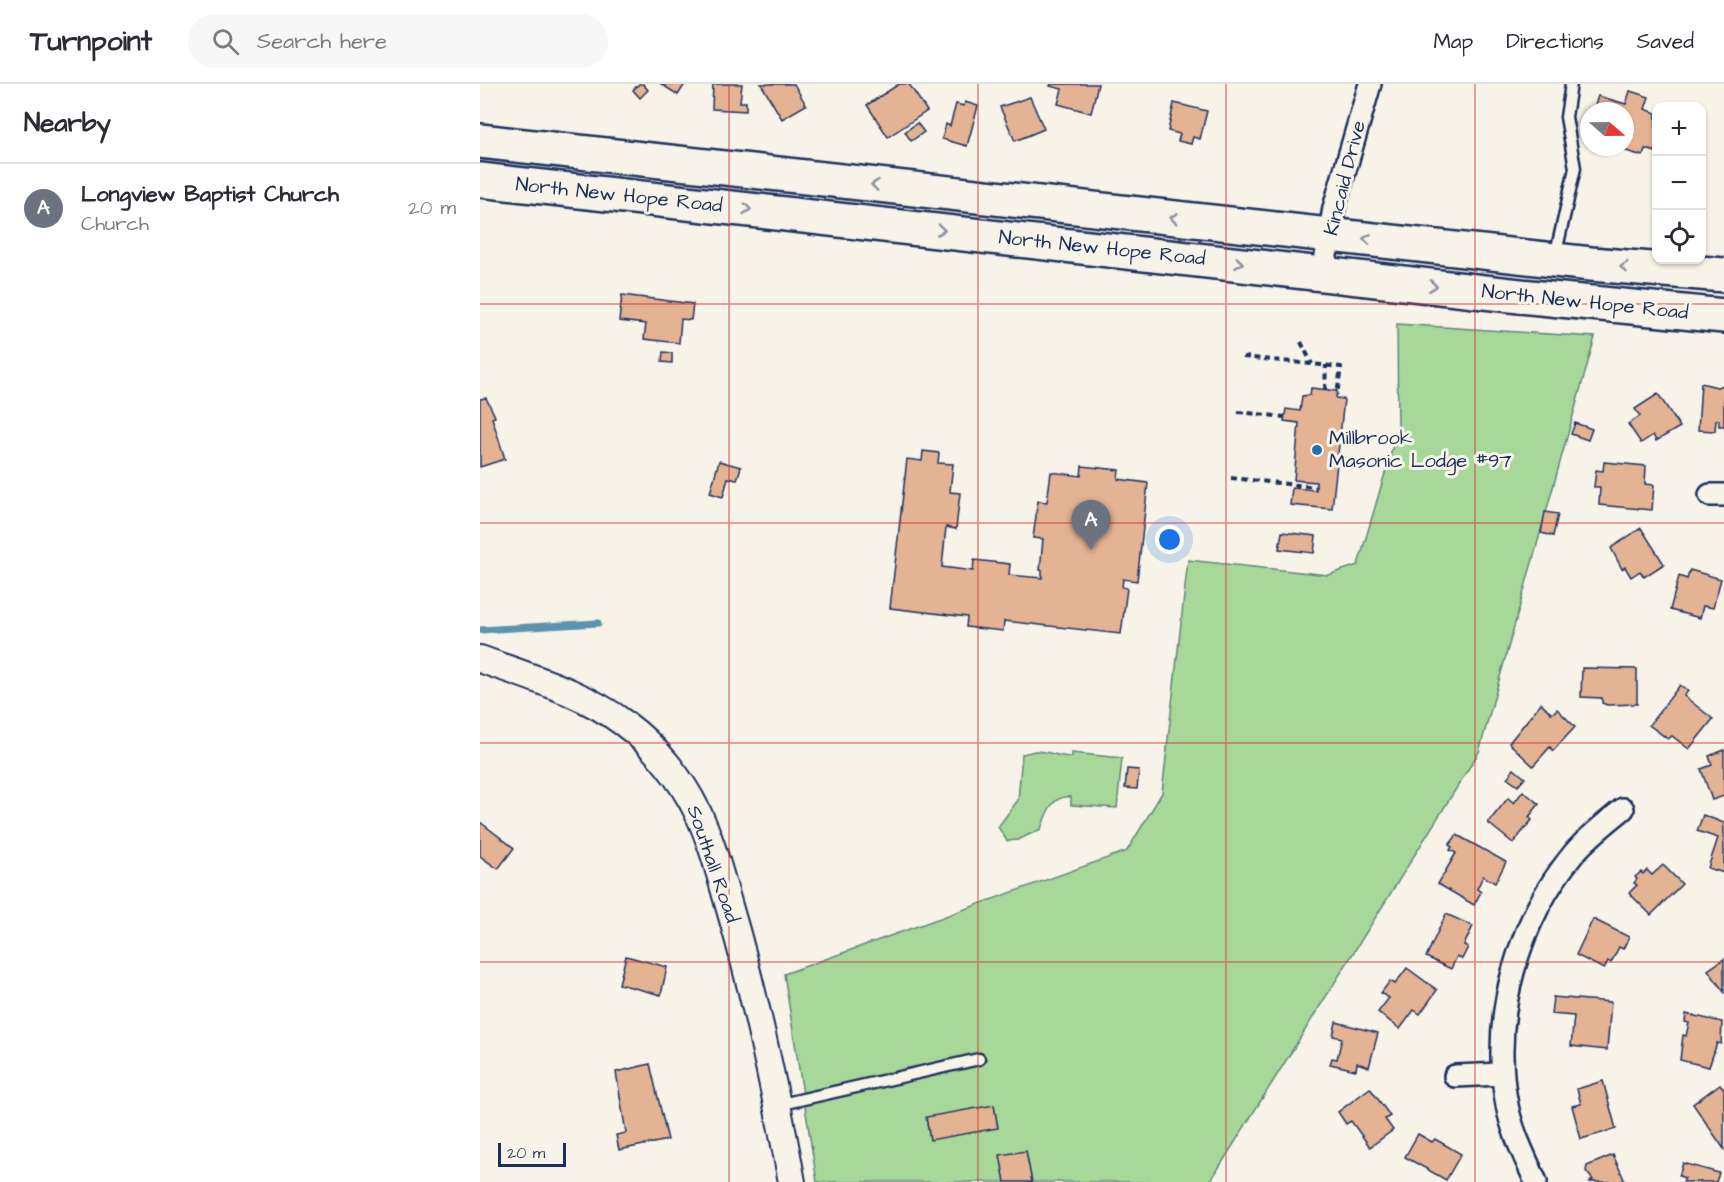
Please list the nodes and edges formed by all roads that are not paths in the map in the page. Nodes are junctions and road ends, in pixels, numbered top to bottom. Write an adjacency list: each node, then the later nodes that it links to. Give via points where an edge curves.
1 (1370, 84): 5 (street, Kincaid Drive)
2 (1571, 84): 6 (lane, via 1566,117 1575,168)
3 (480, 141): 5 (main road, North New Hope Road, one-way to 3)
4 (480, 180): 7 (main road, North New Hope Road, one-way to 7)
5 (1329, 234): 6 (main road, North New Hope Road, one-way to 5); 7 (street, Kincaid Drive)
6 (1555, 260): 8 (main road, North New Hope Road, one-way to 6)
7 (1323, 273): 9 (main road, North New Hope Road, one-way to 9)
8 (1724, 275)
9 (1724, 315)
10 (480, 659): 15 (street, Southall Road, via 563,689 599,707 647,742 683,786 698,812 738,937)
11 (1623, 809): 13 (street, via 1574,853 1533,918 1508,992 1501,1044)
12 (979, 1059): 15 (lane)
13 (1503, 1074): 14 (street); 17 (street, via 1510,1116)
14 (1455, 1076)
15 (777, 1105): 16 (street, Southall Road)
16 (792, 1182)
17 (1536, 1182)

